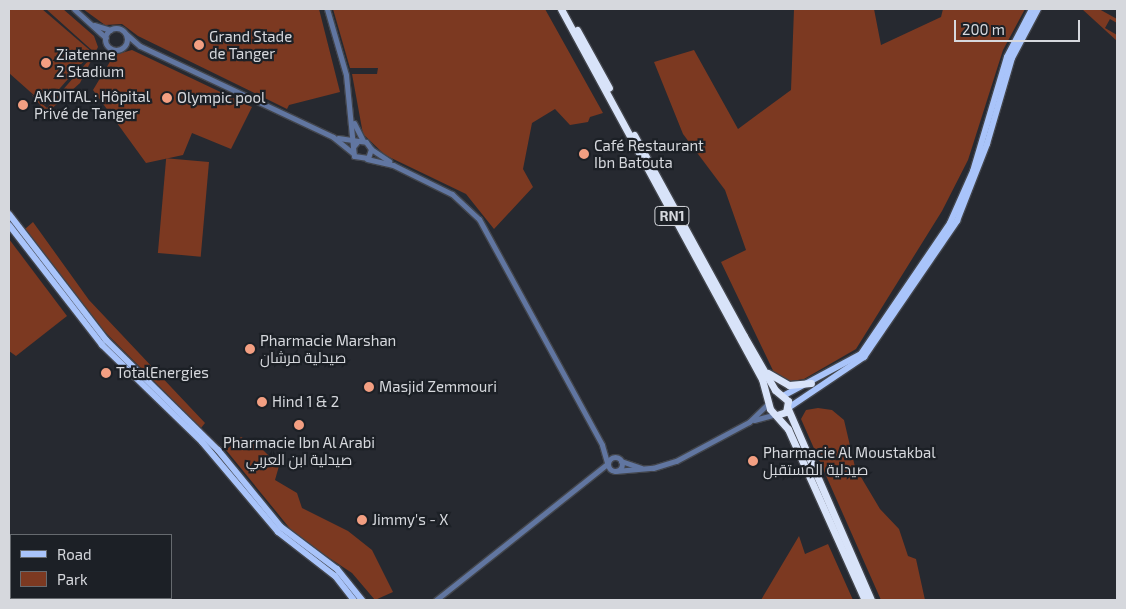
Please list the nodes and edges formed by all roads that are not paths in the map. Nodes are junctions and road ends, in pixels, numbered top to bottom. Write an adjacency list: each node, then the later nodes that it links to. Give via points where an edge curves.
1 (74, 9): 7 (street)
2 (327, 9): 13 (street, via 346,75)
3 (561, 9): 24 (highway, RN1)
4 (566, 9): 21 (highway, RN1)
5 (1032, 9): 22 (main road, via 1005,62 982,143 955,215 861,354)
6 (1038, 9): 25 (main road, via 1012,58 987,144 957,222 864,357)
7 (92, 24): 8 (street); 10 (street)
8 (110, 30): 9 (street, via 118,28); 10 (street)
9 (126, 34): 11 (street); 12 (street)
10 (106, 38): 12 (street, via 112,49)
11 (140, 46): 12 (street); 14 (street)
12 (123, 47)
13 (351, 115): 15 (street); 15 (street)
14 (333, 137): 15 (street); 15 (street)
15 (356, 145): 16 (street); 17 (street, via 359,160)
16 (371, 149): 17 (street); 18 (street)
17 (367, 159): 18 (street)
18 (393, 165): 28 (street, via 452,194 479,219)
19 (9, 214): 36 (main road, via 106,340 218,450 281,527 337,569)
20 (9, 225): 35 (main road, via 97,340 202,442 278,532 335,576)
21 (764, 369): 22 (highway, via 789,385); 23 (highway, RN1)
22 (811, 383): 23 (main road)
23 (782, 396): 24 (highway); 25 (highway, RN1)
24 (770, 402): 26 (highway, RN1); 27 (street)
25 (788, 408): 26 (highway); 39 (highway, RN1)
26 (776, 414): 27 (street); 38 (highway, RN1, via 788,429)
27 (749, 422): 32 (street, via 676,461)
28 (602, 445): 29 (street); 31 (street)
29 (616, 456): 30 (street); 31 (street)
30 (621, 461): 32 (street); 33 (street, via 621,468)
31 (607, 463): 33 (street); 34 (street)
32 (644, 469): 33 (street)
33 (614, 471): 34 (street)
34 (591, 476): 37 (street)
35 (354, 600)
36 (362, 600)
37 (436, 600)
38 (865, 600)
39 (871, 600)

